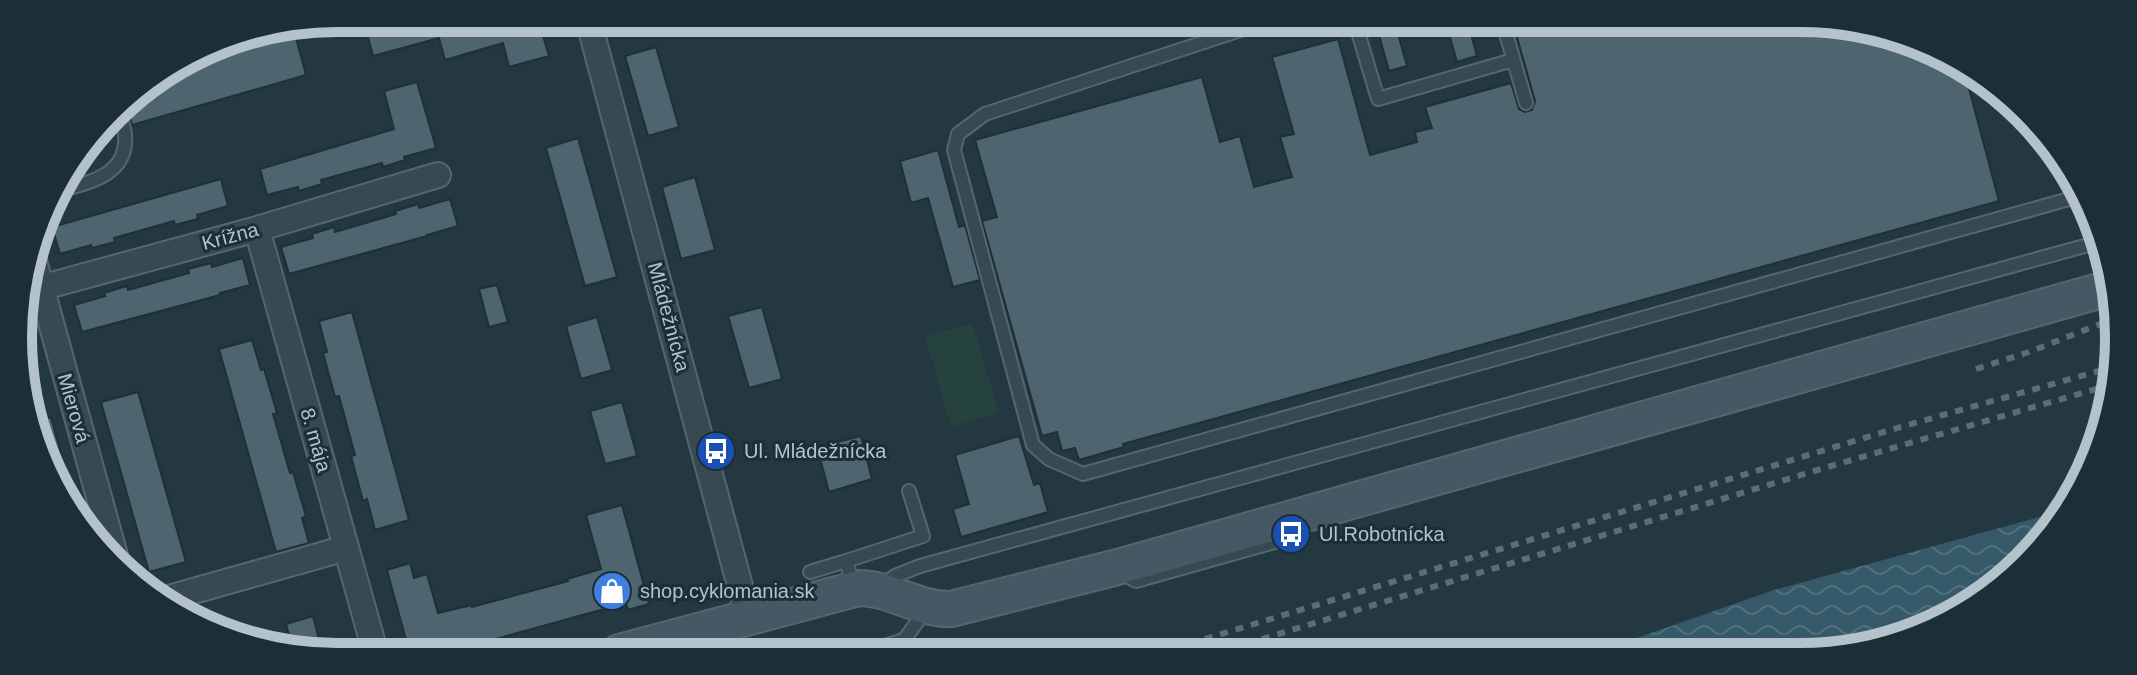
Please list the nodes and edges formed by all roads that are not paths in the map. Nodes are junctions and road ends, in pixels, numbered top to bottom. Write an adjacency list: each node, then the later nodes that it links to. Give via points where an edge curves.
1 (591, 32): 23 (street, Mládežnícka)
2 (1235, 32): 10 (lane, via 985,114 958,134 954,150 1033,445 1049,459 1083,474)
3 (1358, 32): 5 (lane, via 1378,99)
4 (1505, 32): 5 (lane)
5 (1513, 60): 6 (lane)
6 (1526, 103)
7 (121, 121): 9 (lane, via 124,153 116,166 106,175)
8 (438, 175): 11 (street, Krížna)
9 (72, 186)
10 (2071, 198)
11 (257, 229): 13 (street, Krížna); 18 (street, 8. mája)
12 (2091, 244): 20 (lane, via 895,576)
13 (36, 290)
14 (2101, 290): 22 (street, via 1114,568 951,609)
15 (35, 302): 17 (street, Mierová)
16 (909, 491): 20 (lane, via 923,536)
17 (111, 542)
18 (346, 548): 21 (street); 24 (street, 8. mája)
19 (810, 572): 20 (lane)
20 (860, 580): 22 (street); 23 (street)
21 (175, 596)
22 (927, 607): 26 (lane, via 904,640)
23 (748, 616): 25 (street)
24 (373, 643)
25 (651, 643)
26 (894, 643)

